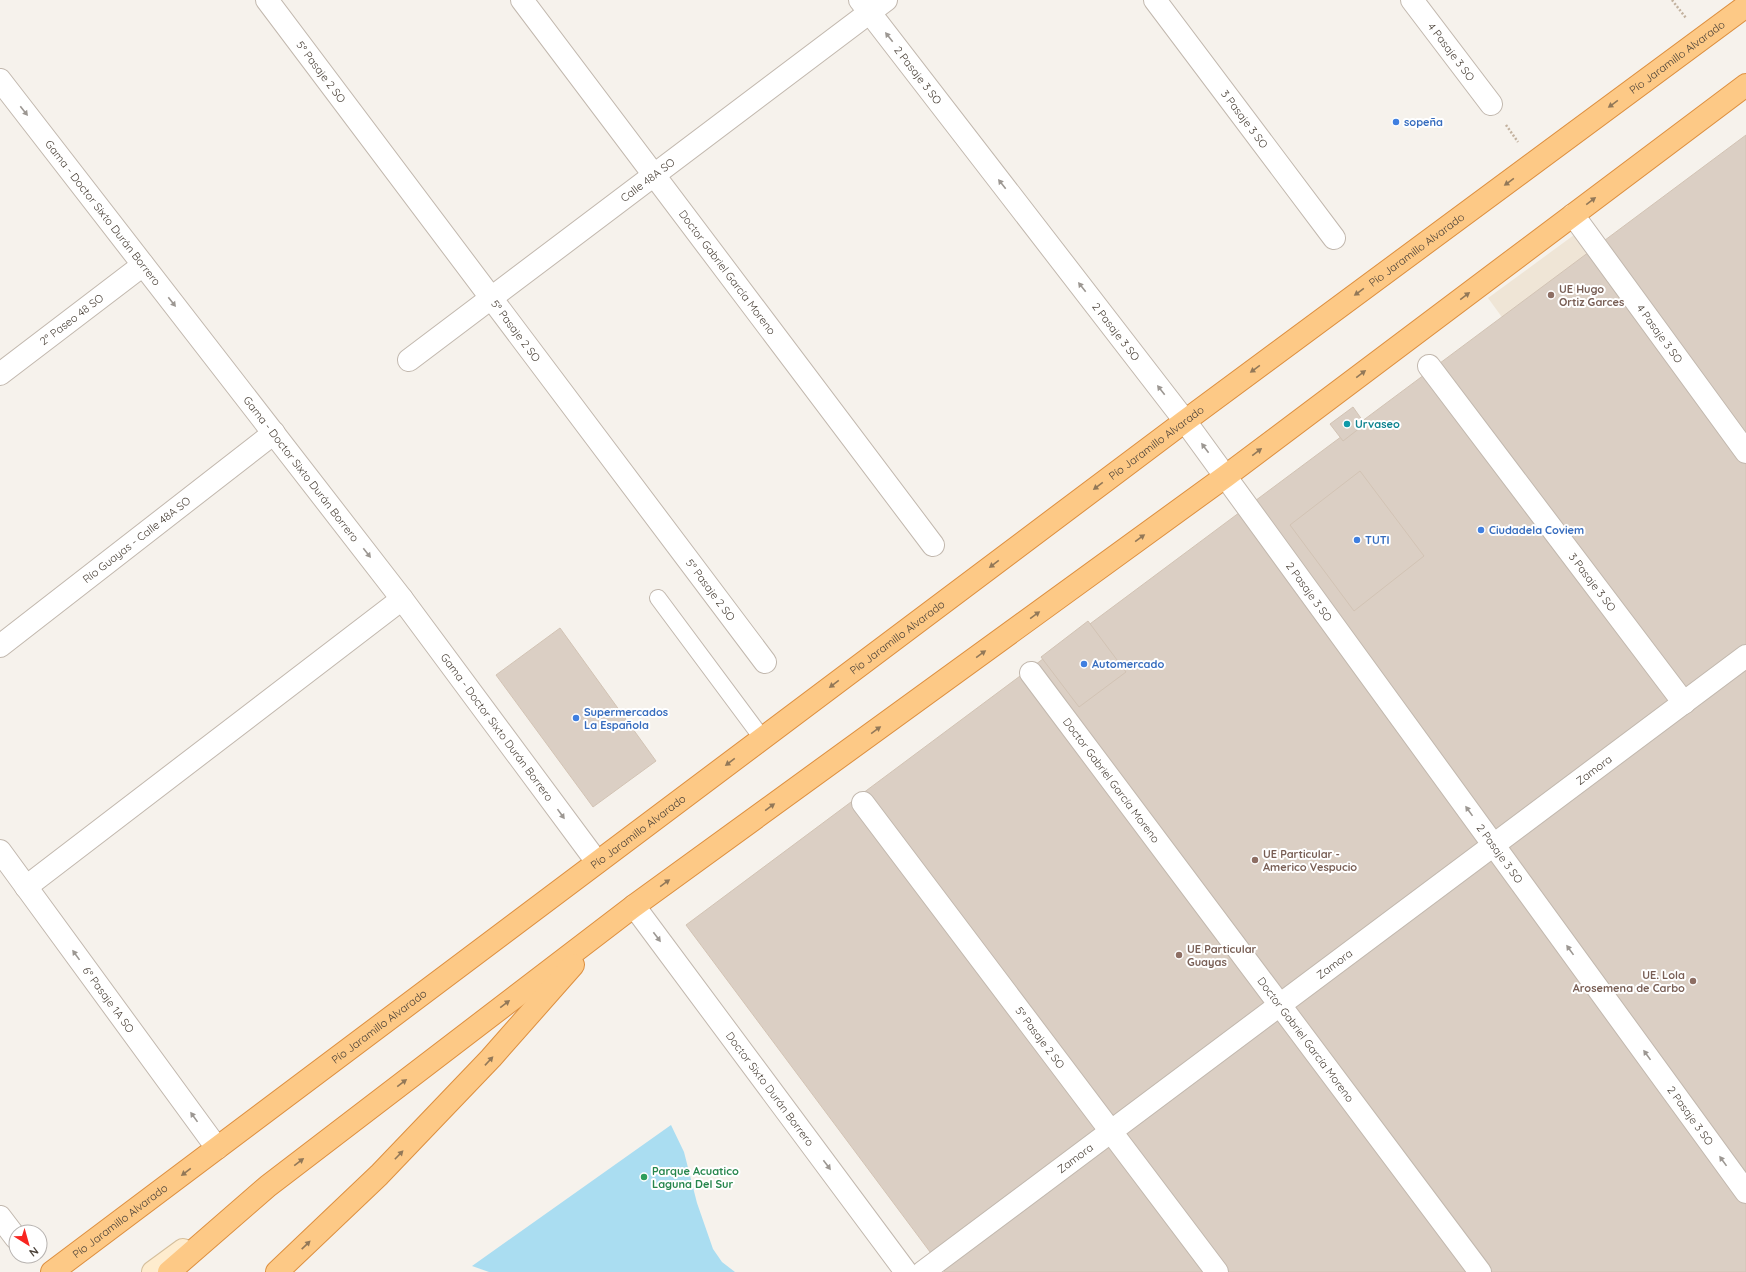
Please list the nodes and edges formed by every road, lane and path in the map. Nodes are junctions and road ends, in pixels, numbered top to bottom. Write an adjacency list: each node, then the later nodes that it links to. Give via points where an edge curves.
1 (267, 0): 15 (street, 5° Pasaje 2 SO)
2 (522, 0): 11 (street, Doctor Gabriel García Moreno)
3 (1155, 0): 13 (street, 3 Pasaje 3 SO)
4 (1412, 0): 9 (street, 4 Pasaje 3 SO)
5 (872, 4): 11 (street, Calle 48A SO); 19 (street, 2 Pasaje 3 SO, one-way to 5)
6 (1746, 6): 10 (highway, Pío Jaramillo Alvarado, one-way to 10)
7 (0, 80): 14 (street, Gama - Doctor Sixto Durán Borrero, one-way to 14)
8 (1746, 85): 12 (highway, one-way to 8)
9 (1491, 104): 10 (path)
10 (1534, 163): 19 (highway, Pío Jaramillo Alvarado, one-way to 19)
11 (654, 174): 15 (street, Calle 48A SO); 23 (street, Doctor Gabriel García Moreno)
12 (1573, 215): 21 (street, 4 Pasaje 3 SO); 22 (highway, one-way to 12)
13 (1334, 238)
14 (143, 265): 18 (street, 2° Paseo 48 SO); 20 (street, Gama - Doctor Sixto Durán Borrero, one-way to 20)
15 (492, 298): 16 (street, Calle 48A SO); 28 (street, 5° Pasaje 2 SO)
16 (409, 360)
17 (1429, 366): 30 (street, 3 Pasaje 3 SO)
18 (0, 374)
19 (1185, 421): 22 (street, 2 Pasaje 3 SO, one-way to 19); 31 (highway, Pío Jaramillo Alvarado, one-way to 31)
20 (274, 433): 24 (street, Gama - Doctor Sixto Durán Borrero, one-way to 24); 26 (street, Río Guayas - Calle 48A SO)
21 (1746, 452)
22 (1226, 476): 33 (street, 2 Pasaje 3 SO, one-way to 22); 37 (highway, one-way to 22)
23 (932, 545)
24 (402, 598): 35 (street, Gama - Doctor Sixto Durán Borrero, one-way to 35); 36 (street)
25 (658, 598): 31 (lane)
26 (0, 646)
27 (1746, 656): 30 (street, Zamora)
28 (765, 662)
29 (1031, 673): 39 (street, Doctor Gabriel García Moreno)
30 (1684, 702): 33 (street, Zamora)
31 (762, 738): 35 (highway, Pío Jaramillo Alvarado, one-way to 35)
32 (863, 803): 40 (street, 5° Pasaje 2 SO)
33 (1494, 844): 39 (street, Zamora); 43 (street, 2 Pasaje 3 SO, one-way to 33)
34 (0, 851): 36 (street, 6° Pasaje 1A SO)
35 (597, 862): 41 (highway, Pío Jaramillo Alvarado)
36 (26, 887): 41 (street, 6° Pasaje 1A SO, one-way to 36)
37 (634, 906): 38 (highway); 50 (street, Doctor Sixto Durán Borrero, one-way to 50)
38 (605, 929): 42 (highway, one-way to 38); 49 (highway, one-way to 38, via 379,1175 465,1086)
39 (1279, 1005): 40 (street, Zamora); 53 (street, Doctor Gabriel García Moreno)
40 (1111, 1131): 51 (street, Zamora); 52 (street, 5° Pasaje 2 SO)
41 (217, 1148): 46 (highway, Pío Jaramillo Alvarado, one-way to 46)
42 (268, 1186): 47 (main road); 48 (highway)
43 (1746, 1192)
44 (0, 1217): 45 (street)
45 (8, 1228)
46 (52, 1272)
47 (153, 1272)
48 (169, 1272)
49 (277, 1272)
50 (906, 1272)
51 (923, 1272)
52 (1217, 1272)
53 (1480, 1272)

